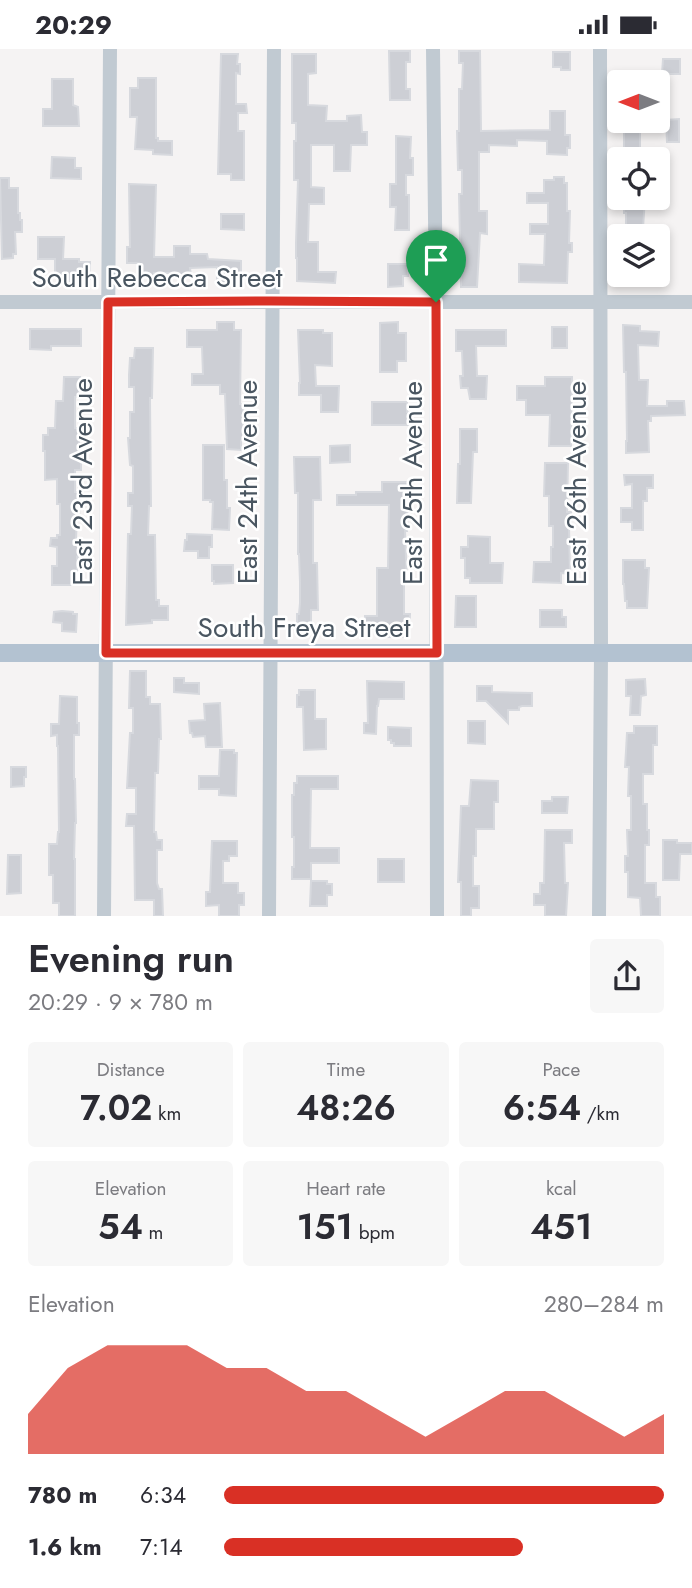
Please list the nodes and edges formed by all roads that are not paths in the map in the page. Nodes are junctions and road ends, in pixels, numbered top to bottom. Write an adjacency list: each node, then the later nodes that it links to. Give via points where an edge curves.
1 (110, 49): 8 (street, East 23rd Avenue)
2 (274, 49): 5 (street, East 24th Avenue)
3 (433, 49): 9 (street, East 25th Avenue)
4 (600, 49): 6 (street, East 26th Avenue)
5 (271, 301): 8 (street, South Rebecca Street); 9 (street, South Rebecca Street); 13 (street, East 24th Avenue)
6 (600, 301): 9 (street, South Rebecca Street); 10 (street, South Rebecca Street); 15 (street, East 26th Avenue)
7 (0, 302): 8 (street, South Rebecca Street)
8 (108, 302): 12 (street, East 23rd Avenue)
9 (436, 302): 14 (street, East 25th Avenue)
10 (692, 302)
11 (0, 653): 12 (main road, South Freya Street)
12 (106, 653): 13 (main road, South Freya Street); 17 (street, East 23rd Avenue)
13 (271, 653): 14 (main road, South Freya Street); 18 (street, East 24th Avenue)
14 (437, 653): 15 (main road, South Freya Street); 19 (street, East 25th Avenue)
15 (601, 653): 16 (main road, South Freya Street); 20 (street, East 26th Avenue)
16 (692, 653)
17 (104, 916)
18 (269, 916)
19 (437, 916)
20 (599, 916)

